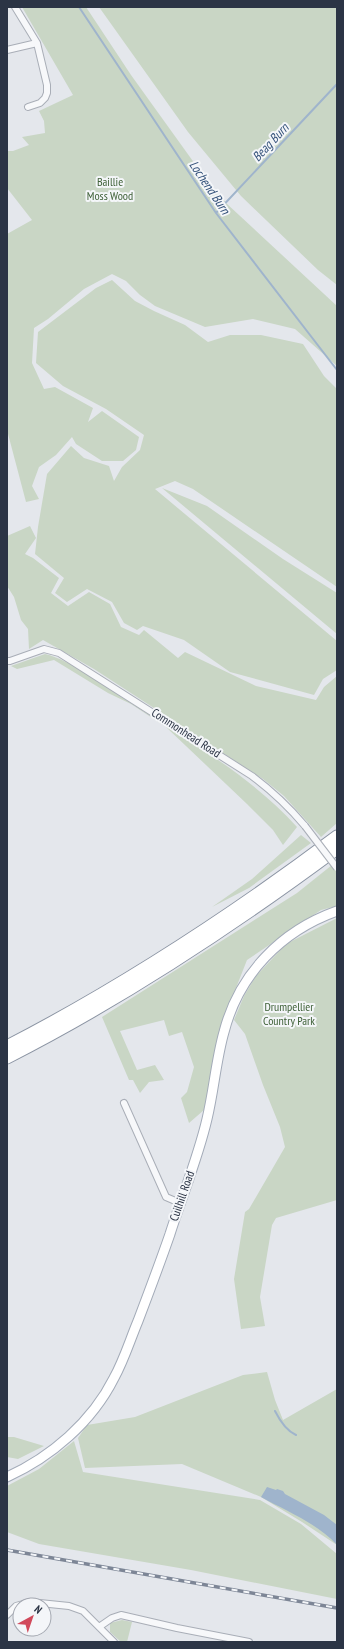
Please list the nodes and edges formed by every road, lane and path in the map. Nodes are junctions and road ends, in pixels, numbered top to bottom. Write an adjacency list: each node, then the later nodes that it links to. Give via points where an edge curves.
1 (15, 7): 2 (street)
2 (37, 43): 3 (street); 4 (street, via 47,93 40,103)
3 (7, 50)
4 (28, 107)
5 (7, 661): 8 (street, Commonhead Road, bridge, via 44,649 59,653 273,792 306,826)
6 (337, 836): 10 (highway, via 239,907 169,953)
7 (337, 849): 11 (highway, via 256,908 165,968)
8 (337, 868)
9 (337, 911): 13 (main road, Cuilhill Road, via 301,928 271,951 240,991 224,1032 207,1119)
10 (7, 1046)
11 (7, 1058)
12 (124, 1103): 13 (street, via 166,1197)
13 (180, 1203): 14 (main road, Cuilhill Road, via 124,1356 106,1392 86,1418 62,1442 32,1464)
14 (7, 1477)
15 (7, 1615): 16 (street, via 16,1606 35,1601 77,1608)
16 (99, 1627): 17 (street); 18 (street, via 122,1615)
17 (114, 1642)
18 (250, 1642)

